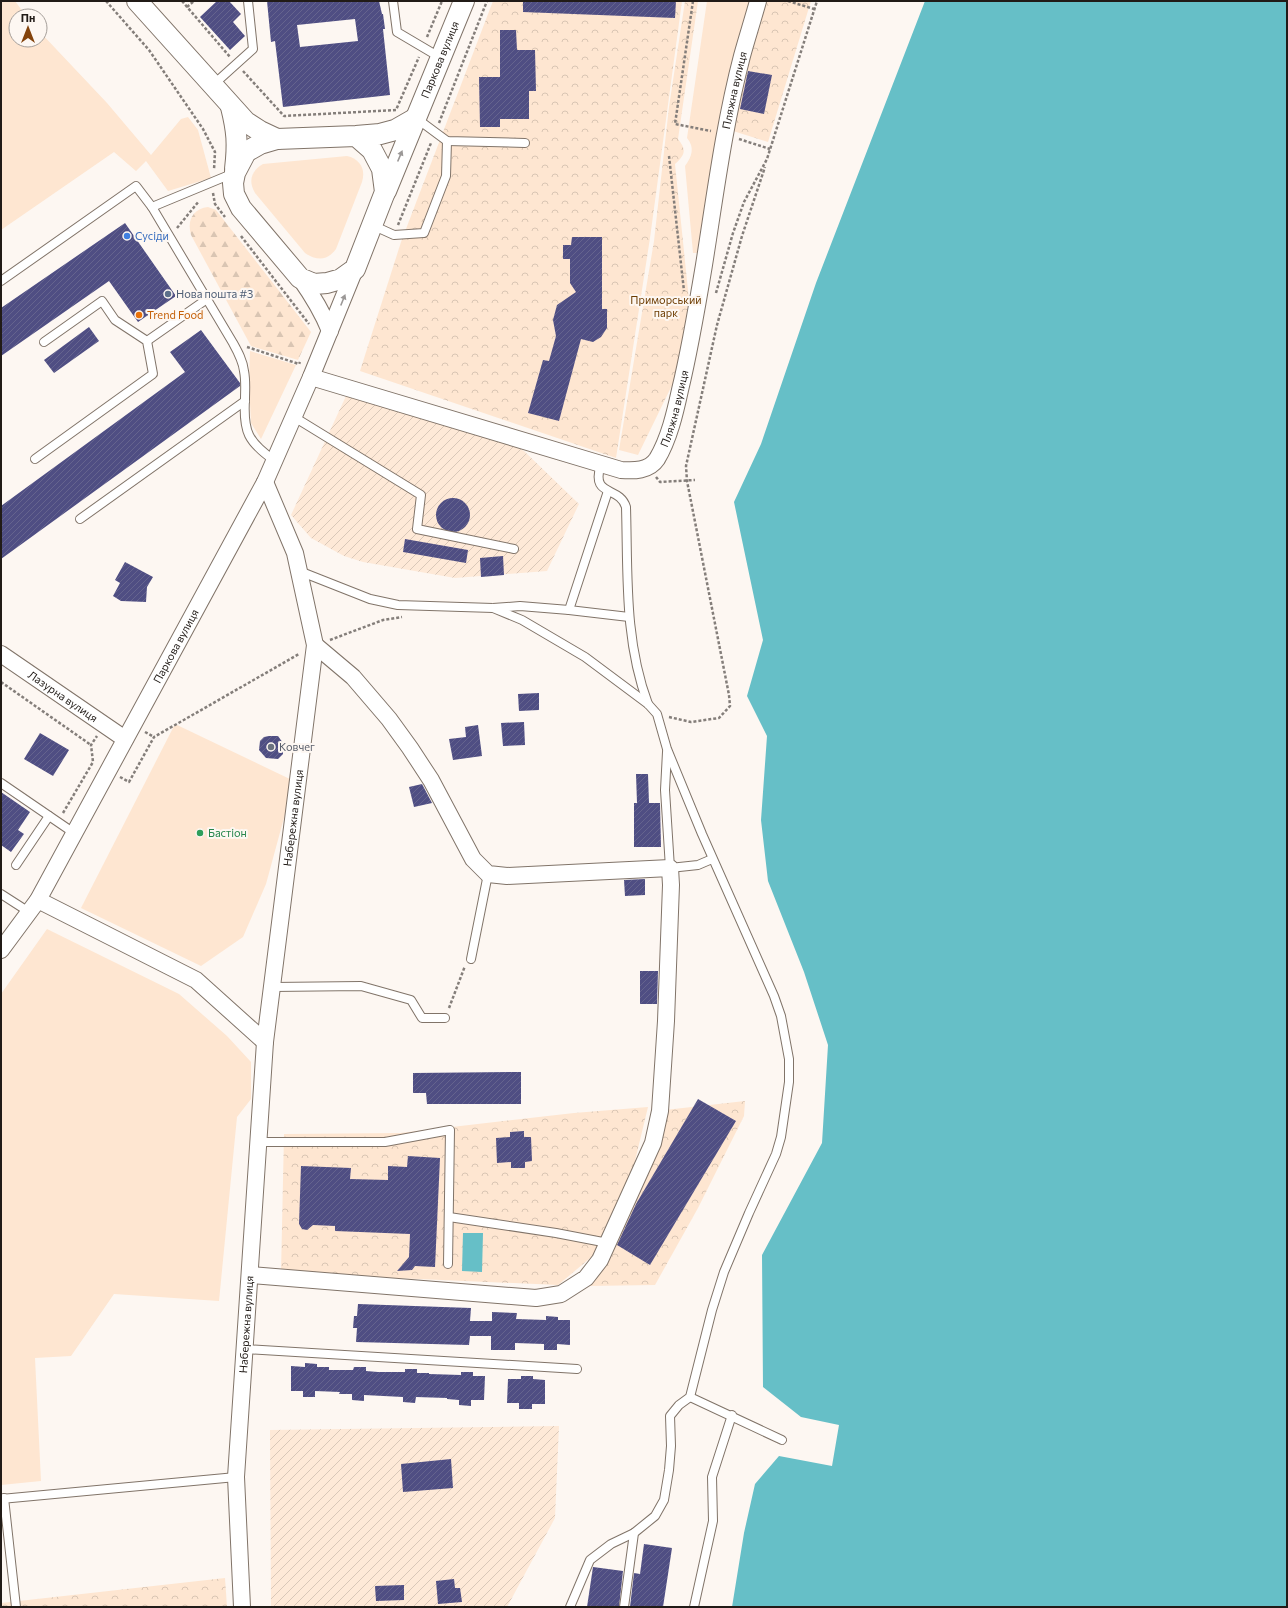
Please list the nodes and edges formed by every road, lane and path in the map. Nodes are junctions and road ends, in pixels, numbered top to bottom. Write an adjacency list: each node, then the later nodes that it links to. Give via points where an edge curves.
1 (106, 1): 33 (path, via 149,50 203,129 215,152)
2 (137, 1): 19 (street)
3 (182, 1): 14 (path)
4 (194, 1): 14 (path)
5 (248, 1): 18 (lane, via 253,49)
6 (393, 1): 16 (lane, via 397,32)
7 (442, 1): 16 (path)
8 (464, 1): 17 (street, Паркова вулиця)
9 (487, 1): 22 (path)
10 (693, 1): 23 (path, via 675,124)
11 (758, 1): 60 (street, Пляжна вулиця, via 742,57 725,134 696,312 674,415 662,449 656,460 646,468 634,471 621,470)
12 (788, 1): 15 (path)
13 (817, 1): 15 (path)
14 (187, 7): 18 (path)
15 (814, 9): 29 (path)
16 (423, 47): 17 (lane); 18 (path, via 396,110 284,116)
17 (441, 58): 21 (street, Паркова вулиця)
18 (236, 64): 19 (lane)
19 (213, 86): 20 (street)
20 (231, 108): 26 (street, via 246,122); 32 (street, via 238,146)
21 (416, 118): 22 (lane); 24 (street, via 395,130); 34 (street, Паркова вулиця, one-way to 21)
22 (435, 132): 27 (lane); 40 (path)
23 (718, 132)
24 (356, 136): 26 (street); 34 (street, via 372,150 382,169)
25 (734, 137): 29 (path)
26 (277, 139): 32 (street, via 246,152)
27 (447, 141): 28 (lane); 40 (lane, via 446,176 424,233)
28 (525, 143)
29 (770, 149): 31 (path)
30 (669, 156): 46 (path)
31 (767, 160): 47 (path, via 744,202); 64 (path, via 717,325 686,466)
32 (235, 173): 33 (lane); 44 (street, via 234,194 241,208)
33 (212, 182): 37 (lane)
34 (385, 192): 39 (street, Паркова вулиця)
35 (207, 193): 38 (path, via 213,188 215,204)
36 (202, 198): 42 (path)
37 (152, 207): 42 (lane); 45 (lane, via 136,186)
38 (230, 222)
39 (372, 225): 40 (lane); 43 (street, Паркова вулиця)
40 (394, 234)
41 (240, 235): 49 (path)
42 (170, 237): 48 (lane)
43 (355, 269): 44 (street, via 341,279 327,283 314,284); 50 (street, Паркова вулиця, one-way to 43)
44 (300, 278): 50 (street, via 315,299)
45 (1, 280)
46 (684, 294)
47 (715, 296)
48 (207, 299): 51 (lane); 53 (lane)
49 (311, 326)
50 (330, 331): 55 (street, Паркова вулиця)
51 (148, 341): 52 (lane, via 115,320 102,301); 58 (lane, via 153,374)
52 (44, 342)
53 (233, 343): 54 (path, via 299,364); 56 (lane, via 242,360 246,385)
54 (302, 357)
55 (311, 378): 57 (street, Паркова вулиця); 60 (street, Пляжна вулиця)
56 (245, 400): 59 (lane, via 245,419 252,442 258,450); 68 (lane)
57 (294, 417): 59 (street, Паркова вулиця); 69 (lane, via 421,495 417,529)
58 (35, 459)
59 (275, 461): 65 (street, Паркова вулиця)
60 (601, 464): 67 (lane, via 598,472 599,481)
61 (660, 472): 62 (path)
62 (651, 478)
63 (695, 480): 64 (path)
64 (687, 481): 66 (path); 79 (path, via 730,706 719,718 691,722)
65 (265, 482): 70 (street, Набережна вулиця, via 295,553); 80 (street, Паркова вулиця)
66 (660, 482)
67 (608, 491): 72 (lane); 74 (lane, via 624,501 626,507)
68 (80, 519)
69 (514, 549)
70 (299, 571): 71 (lane, via 370,599 398,605); 75 (street, Набережна вулиця)
71 (493, 608): 72 (lane, via 520,606); 78 (lane, via 522,620 585,657)
72 (569, 610): 74 (lane)
73 (405, 616): 75 (path, via 383,620)
74 (629, 617): 78 (lane, via 632,648)
75 (315, 645): 82 (path, via 154,737); 90 (street, via 353,677 410,748 431,780 473,859); 95 (street, Набережна вулиця)
76 (1, 654): 80 (street, Лазурна вулиця)
77 (1, 682): 85 (path, via 91,745 93,762)
78 (648, 704): 79 (lane)
79 (657, 714): 81 (lane)
80 (125, 739): 86 (street, Паркова вулиця)
81 (667, 749): 87 (lane); 89 (lane, via 665,790)
82 (129, 782)
83 (1, 783): 84 (lane)
84 (49, 816): 85 (lane); 88 (lane)
85 (58, 822): 86 (lane)
86 (74, 834): 92 (street, Паркова вулиця)
87 (712, 859): 89 (lane, via 698,865); 105 (lane, via 781,1016 789,1059 789,1082 776,1154 724,1272)
88 (16, 865)
89 (670, 868): 90 (street, via 507,876); 100 (street, via 666,1021 660,1111 653,1143)
90 (488, 874): 94 (lane)
91 (1, 894): 92 (lane)
92 (34, 906): 93 (street, Паркова вулиця); 97 (street, via 196,980)
93 (1, 950)
94 (471, 959): 96 (path, via 466,962)
95 (273, 987): 96 (lane, via 361,986 411,1000 422,1018); 97 (street, Набережна вулиця)
96 (446, 1018)
97 (265, 1042): 98 (street, Набережна вулиця)
98 (259, 1142): 99 (lane, via 385,1142 450,1130); 102 (street, Набережна вулиця)
99 (449, 1218): 100 (lane); 101 (lane)
100 (608, 1243): 102 (street, via 600,1260 586,1278 561,1294 536,1298)
101 (448, 1264)
102 (250, 1275): 103 (street, Набережна вулиця)
103 (245, 1349): 104 (lane); 108 (street, Набережна вулиця)
104 (577, 1369)
105 (690, 1397): 106 (lane); 110 (lane, via 670,1416 671,1446 664,1500 655,1516)
106 (732, 1415): 107 (lane); 115 (lane, via 712,1477 713,1521)
107 (782, 1440)
108 (236, 1477): 109 (lane); 112 (street, Набережна вулиця)
109 (3, 1499): 111 (lane)
110 (634, 1533): 113 (lane, via 611,1544 590,1560); 114 (lane)
111 (16, 1607)
112 (242, 1607)
113 (570, 1607)
114 (624, 1607)
115 (694, 1607)

